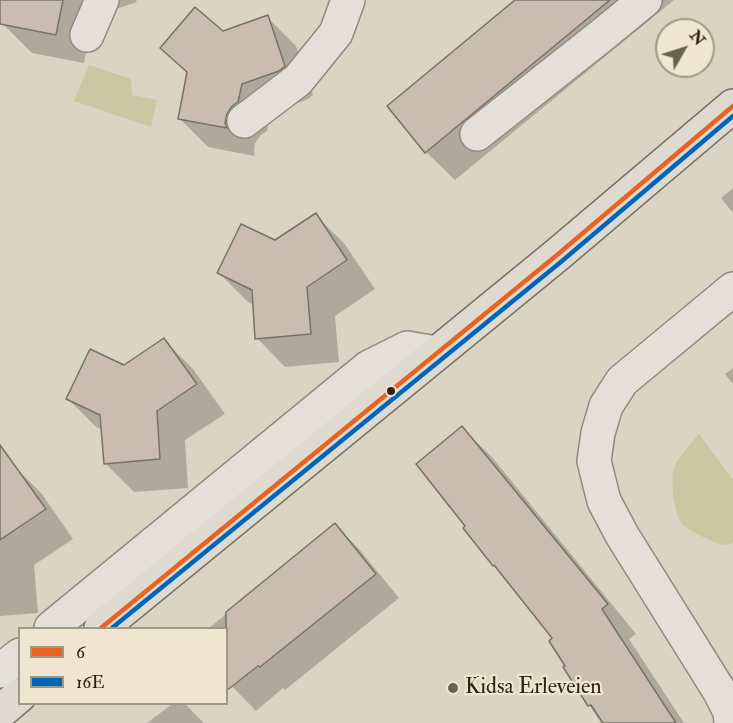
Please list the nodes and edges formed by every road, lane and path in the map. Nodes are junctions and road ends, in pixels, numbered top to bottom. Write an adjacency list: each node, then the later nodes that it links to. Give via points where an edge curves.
1 (102, 0): 4 (street)
2 (348, 0): 6 (street, via 336,33 298,80)
3 (645, 0): 7 (street)
4 (87, 35)
5 (733, 106): 9 (main road)
6 (244, 121)
7 (477, 134)
8 (733, 288): 16 (street, via 622,381 606,406 594,461 604,501 720,692)
9 (436, 353): 10 (street, via 407,348 369,366); 11 (main road)
10 (52, 627)
11 (102, 627)
12 (18, 657): 13 (street)
13 (0, 671)
14 (18, 697): 15 (main road)
15 (0, 712)
16 (731, 723)

